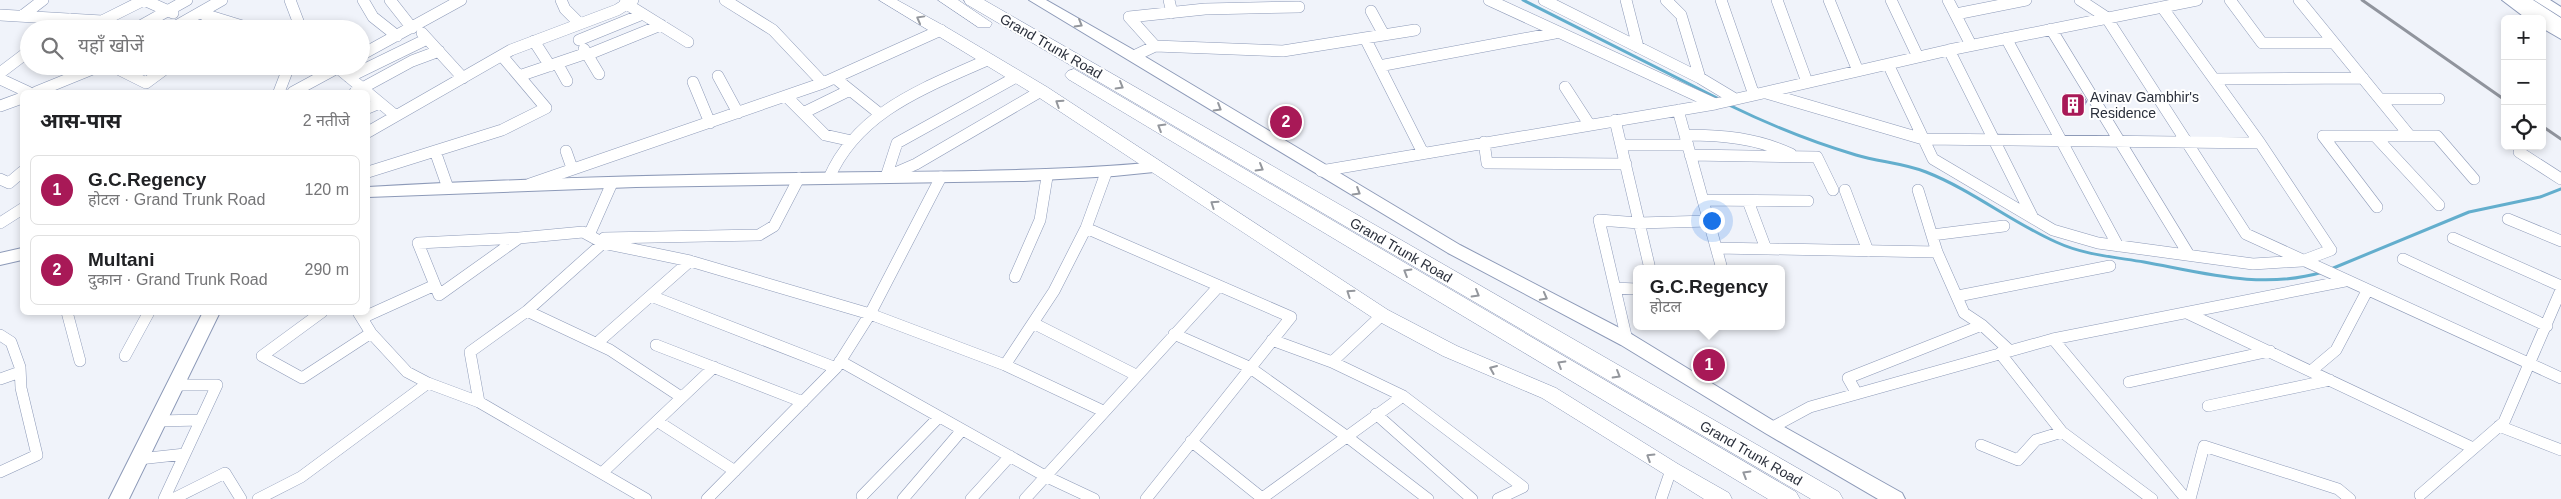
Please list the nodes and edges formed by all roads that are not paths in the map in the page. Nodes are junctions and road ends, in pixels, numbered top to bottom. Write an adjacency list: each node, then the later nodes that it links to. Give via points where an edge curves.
1 (44, 0): 49 (street)
2 (144, 0): 39 (street); 52 (street, via 102,20)
3 (187, 0): 39 (street)
4 (222, 0): 43 (street)
5 (290, 0): 57 (street)
6 (363, 0): 69 (street, via 373,17)
7 (390, 0): 62 (street)
8 (461, 0): 62 (street)
9 (561, 0): 58 (street)
10 (610, 0): 36 (street)
11 (725, 0): 117 (street, via 773,30)
12 (886, 0): 64 (main road, one-way to 12)
13 (946, 0): 315 (highway, Grand Trunk Road, one-way to 13)
14 (972, 0): 316 (highway, Grand Trunk Road, one-way to 316)
15 (1169, 0): 44 (street)
16 (1489, 0): 134 (street)
17 (1544, 0): 42 (street)
18 (1566, 0): 42 (street)
19 (1626, 0): 79 (street)
20 (1666, 0): 110 (street, via 1681,15)
21 (1721, 0): 126 (street)
22 (1776, 0): 116 (street)
23 (1829, 0): 93 (street)
24 (1891, 0): 86 (street)
25 (1948, 0): 46 (street)
26 (2026, 0): 46 (street)
27 (2080, 0): 51 (street)
28 (2197, 0): 38 (street)
29 (2230, 0): 76 (street, via 2262,43)
30 (2299, 0): 76 (street)
31 (2509, 0): 48 (street)
32 (2522, 0): 61 (highway)
33 (2536, 0): 40 (highway)
34 (2541, 0): 40 (street)
35 (1044, 1): 85 (street, one-way to 85)
36 (625, 4): 45 (street); 58 (street)
37 (1300, 7): 44 (street)
38 (2162, 7): 51 (street); 113 (street)
39 (168, 11): 53 (street); 54 (street)
40 (2559, 11)
41 (1371, 12): 67 (street)
42 (1569, 12): 79 (street)
43 (200, 13): 50 (street); 54 (street)
44 (1172, 13): 78 (street, via 1129,17)
45 (643, 14): 59 (street); 73 (street)
46 (1956, 14): 77 (street)
47 (0, 15): 49 (street)
48 (2531, 15)
49 (22, 16): 52 (street)
50 (214, 18): 55 (street); 56 (street)
51 (2106, 18): 63 (street); 154 (street)
52 (70, 19)
53 (152, 20)
54 (188, 20)
55 (211, 20)
56 (223, 20)
57 (298, 20)
58 (575, 24): 73 (street); 74 (street)
59 (661, 25): 75 (street); 83 (street)
60 (2546, 25): 68 (street)
61 (2561, 26)
62 (414, 27): 69 (street); 72 (street)
63 (2051, 29): 71 (street); 153 (street)
64 (941, 30): 88 (main road); 109 (street)
65 (1415, 30): 67 (street)
66 (1555, 33): 91 (street)
67 (1384, 35): 70 (street)
68 (2561, 35)
69 (397, 36): 80 (street)
70 (1365, 38): 78 (street, via 1283,51); 91 (street)
71 (2006, 38): 77 (street); 152 (street)
72 (427, 39): 82 (street); 92 (street)
73 (579, 40): 83 (street)
74 (534, 41): 84 (street); 90 (street)
75 (688, 42)
76 (2334, 43): 111 (street)
77 (1971, 45): 81 (street)
78 (1155, 46): 85 (street)
79 (1638, 47): 110 (street)
80 (370, 50)
81 (1950, 50): 86 (street); 150 (street)
82 (439, 51): 108 (street); 123 (street, via 412,61)
83 (587, 54): 90 (street); 95 (street)
84 (502, 56): 103 (street); 108 (street)
85 (1134, 56): 167 (street, one-way to 167)
86 (1918, 57): 89 (street)
87 (20, 58): 94 (street)
88 (987, 60): 106 (main road); 140 (street, via 910,95)
89 (1888, 64): 93 (street); 148 (street)
90 (553, 65): 103 (street); 114 (street)
91 (1379, 66): 161 (street)
92 (370, 67)
93 (1858, 70): 116 (street)
94 (0, 74)
95 (598, 74)
96 (78, 75): 120 (street)
97 (130, 75): 98 (street, via 146,83)
98 (157, 75)
99 (286, 75): 121 (street)
100 (319, 75): 107 (street)
101 (325, 75): 107 (street)
102 (354, 75): 105 (street)
103 (519, 76): 158 (street, via 546,108 502,130)
104 (718, 76): 138 (street)
105 (350, 77): 123 (street)
106 (1016, 77): 125 (main road); 170 (street, via 897,143)
107 (320, 78): 122 (street)
108 (463, 78): 141 (street)
109 (834, 78): 117 (street); 124 (street)
110 (1700, 78): 132 (street)
111 (2363, 78): 113 (street); 130 (street)
112 (0, 79): 119 (street)
113 (2214, 79): 155 (street)
114 (567, 81)
115 (692, 82): 143 (street)
116 (1807, 82): 126 (street)
117 (822, 83): 128 (street)
118 (1565, 86): 144 (street)
119 (25, 90)
120 (41, 90)
121 (280, 90)
122 (297, 90)
123 (359, 90)
124 (850, 90): 139 (street); 140 (street)
125 (1041, 91): 164 (main road, one-way to 125); 170 (street, via 916,164)
126 (1759, 94): 132 (street); 148 (street)
127 (370, 96): 133 (street)
128 (786, 96): 138 (street); 139 (street)
129 (20, 99): 135 (street)
130 (2380, 99): 131 (street); 147 (street)
131 (2439, 99)
132 (1733, 100): 134 (street)
133 (380, 102): 136 (street); 141 (street)
134 (1717, 103): 137 (street)
135 (0, 106)
136 (370, 107)
137 (1678, 110): 142 (street); 157 (street)
138 (738, 113): 143 (street)
139 (803, 113): 149 (street, via 825,135)
140 (880, 114): 149 (street)
141 (396, 116): 145 (street)
142 (1616, 120): 144 (street); 156 (street)
143 (710, 123): 165 (street)
144 (1588, 124): 151 (street)
145 (370, 131)
146 (2375, 136): 147 (street); 186 (street); 187 (street, via 2323,136)
147 (2410, 136): 175 (street, via 2437,136)
148 (1923, 140): 150 (street); 189 (street, via 1933,159)
149 (852, 141): 174 (street, via 842,151)
150 (1995, 141): 152 (street); 189 (street)
151 (1484, 142): 161 (street); 163 (street, via 1487,163)
152 (2062, 142): 153 (street); 201 (street)
153 (2120, 142): 154 (street); 207 (street)
154 (2187, 143): 155 (street); 211 (street, via 2246,234)
155 (2260, 143): 211 (street, via 2331,250)
156 (1621, 145): 157 (street); 163 (street)
157 (1688, 145): 162 (street); 162 (street, via 1745,136); 183 (street)
158 (434, 151): 166 (street); 180 (street)
159 (566, 151): 165 (street)
160 (2519, 152): 177 (street)
161 (1423, 153): 167 (street)
162 (1795, 156): 204 (street, via 1817,157 1839,190)
163 (1626, 164): 193 (street)
164 (1159, 167): 168 (street); 235 (main road, one-way to 164)
165 (572, 168): 179 (street)
166 (370, 171)
167 (1321, 171): 244 (street, one-way to 244, via 1454,249)
168 (1106, 173): 172 (street); 195 (street)
169 (20, 174): 176 (street, via 9,183)
170 (886, 177): 171 (street); 174 (street)
171 (941, 177): 172 (street); 229 (street)
172 (1048, 177): 215 (street, via 1040,220)
173 (798, 178): 174 (street); 178 (street); 199 (street, via 774,226 759,235)
174 (829, 178)
175 (2474, 178)
176 (0, 179)
177 (2561, 179)
178 (612, 183): 179 (street); 199 (street)
179 (526, 185): 180 (street)
180 (448, 188): 182 (street)
181 (1918, 190): 196 (street)
182 (370, 192)
183 (1703, 200): 184 (street); 191 (street)
184 (1748, 201): 185 (street); 203 (street)
185 (1808, 201)
186 (2439, 205)
187 (2377, 207)
188 (20, 210): 192 (street)
189 (2033, 218): 201 (street, via 2053,230)
190 (2508, 219): 200 (street)
191 (1709, 221): 193 (street); 202 (street)
192 (0, 223)
193 (1639, 223): 212 (street); 220 (street, via 1599,220)
194 (2004, 226): 196 (street)
195 (1086, 228): 218 (street); 236 (street, via 1054,291)
196 (1932, 235): 205 (street)
197 (519, 238): 199 (street, via 583,232); 217 (street, via 439,295); 217 (street, via 418,242)
198 (2453, 238): 219 (street)
199 (595, 239): 210 (street); 227 (street)
200 (2561, 241)
201 (2118, 246): 207 (street)
202 (1717, 248): 203 (street); 213 (street)
203 (1766, 249): 204 (street)
204 (1868, 251): 205 (street)
205 (1937, 252): 225 (street)
206 (20, 254): 208 (street)
207 (2189, 255): 211 (street, via 2253,264)
208 (0, 259)
209 (2403, 259): 238 (street)
210 (690, 261): 224 (street); 229 (street)
211 (2302, 261): 216 (street)
212 (1649, 265)
213 (1721, 265)
214 (2110, 266): 225 (street)
215 (1015, 277)
216 (2341, 279): 222 (street); 228 (street)
217 (435, 285): 226 (street)
218 (1219, 286): 240 (street); 243 (street, via 1291,317)
219 (2561, 286)
220 (1615, 288): 221 (street); 244 (street)
221 (1633, 289)
222 (2367, 290): 253 (street); 257 (street, via 2336,350)
223 (2561, 290): 238 (street)
224 (651, 296): 245 (street); 252 (street)
225 (1958, 296): 237 (street, via 1964,313)
226 (370, 311)
227 (527, 311): 245 (street); 269 (street, via 470,352)
228 (2187, 313): 242 (street); 247 (street)
229 (870, 314): 252 (street); 254 (street)
230 (68, 315): 250 (street)
231 (147, 315): 249 (street)
232 (211, 315): 265 (street)
233 (318, 315): 239 (street, via 262,356 302,378)
234 (360, 315): 239 (street)
235 (1382, 315): 251 (street); 290 (main road, one-way to 235, via 1549,393 1450,351)
236 (1032, 323): 254 (street); 259 (street)
237 (1982, 325): 248 (street); 266 (street, via 1848,378)
238 (2547, 326): 253 (street)
239 (371, 333): 264 (street, via 407,372)
240 (1174, 334): 256 (street); 259 (street)
241 (0, 335): 258 (street, via 11,342)
242 (2053, 339): 248 (street); 319 (street)
243 (1272, 340): 251 (street); 256 (street)
244 (1627, 340): 279 (street)
245 (597, 343): 268 (street)
246 (656, 345): 255 (street)
247 (2270, 351): 257 (street); 263 (street)
248 (2004, 352): 266 (street); 281 (street)
249 (126, 356)
250 (80, 361)
251 (1332, 362): 267 (street)
252 (838, 364): 270 (street); 274 (street)
253 (2530, 364): 260 (street); 278 (street, via 2504,422)
254 (1005, 365): 272 (street)
255 (714, 367): 268 (street); 270 (street)
256 (1249, 367): 282 (street); 283 (street)
257 (2311, 371): 262 (street)
258 (20, 372): 261 (street); 292 (street, via 37,455)
259 (1136, 376): 272 (street)
260 (2561, 378)
261 (0, 379)
262 (2330, 380): 271 (street); 285 (street)
263 (2129, 382)
264 (428, 383): 269 (street); 301 (street, via 301,477)
265 (176, 385): 275 (street, via 217,385); 276 (street)
266 (1857, 394): 279 (street, via 1810,407)
267 (1403, 396): 273 (street); 312 (street, via 1523,487)
268 (682, 397): 277 (street)
269 (479, 402): 293 (street)
270 (803, 402): 291 (street)
271 (2208, 406)
272 (1103, 411): 294 (street)
273 (1376, 414): 282 (street); 311 (street)
274 (939, 417): 280 (street); 296 (street)
275 (200, 420): 276 (street); 287 (street)
276 (158, 421): 289 (street)
277 (657, 421): 291 (street); 293 (street)
278 (2499, 426): 285 (street); 286 (street)
279 (1772, 428): 317 (street)
280 (962, 430): 288 (street); 304 (street)
281 (2062, 432): 284 (street, via 2036,440 2018,460); 318 (street)
282 (1346, 436): 309 (street); 310 (street)
283 (1191, 441): 308 (street); 309 (street)
284 (1981, 445)
285 (2474, 448): 295 (street)
286 (2561, 450)
287 (185, 454): 289 (street); 298 (street)
288 (1010, 456): 294 (street); 305 (street)
289 (139, 459): 297 (street)
290 (1671, 470): 313 (street); 314 (main road)
291 (734, 471): 303 (street)
292 (0, 472)
293 (603, 472): 302 (street)
294 (1045, 476): 306 (street); 307 (street)
295 (2420, 494)
296 (862, 496)
297 (119, 499)
298 (164, 499)
299 (173, 499): 300 (street, via 225,473)
300 (241, 499)
301 (258, 499)
302 (646, 499)
303 (707, 499)
304 (902, 499)
305 (972, 499)
306 (1025, 499)
307 (1094, 499)
308 (1146, 499)
309 (1262, 499)
310 (1428, 499)
311 (1472, 499)
312 (1498, 499)
313 (1661, 499)
314 (1722, 499)
315 (1788, 499)
316 (1831, 499)
317 (1895, 499)
318 (2152, 499)
319 (2186, 499)
320 (2190, 499): 321 (street, via 2204,446 2338,489)
321 (2350, 499)

